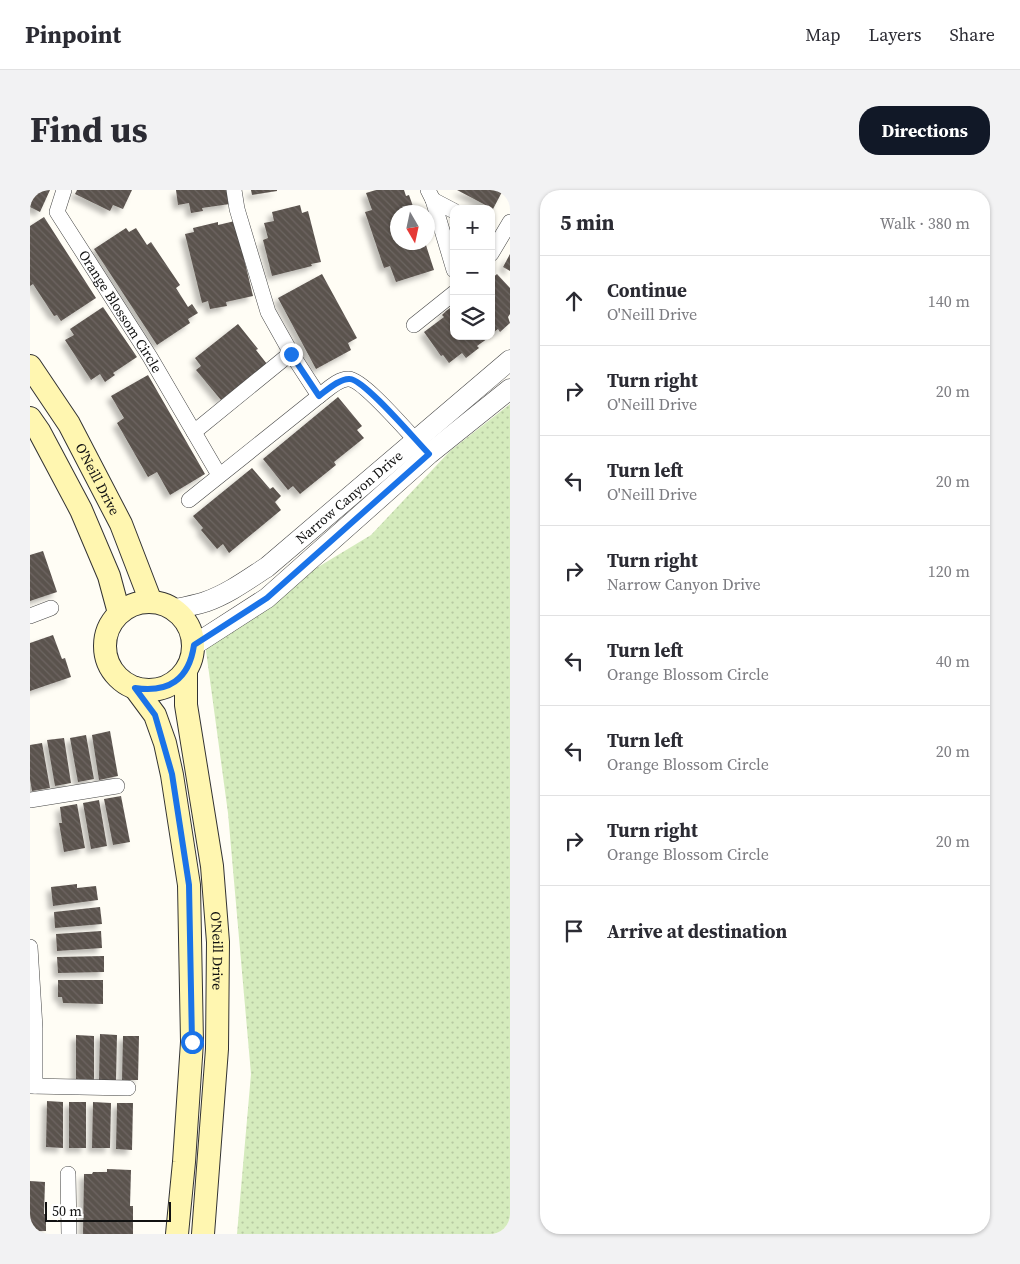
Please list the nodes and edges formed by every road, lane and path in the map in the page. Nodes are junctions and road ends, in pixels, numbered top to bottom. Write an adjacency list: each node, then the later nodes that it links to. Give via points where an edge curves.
1 (64, 190): 16 (street, Orange Blossom Circle, via 57,212)
2 (234, 190): 10 (street, via 268,312)
3 (430, 195): 4 (street); 7 (street)
4 (450, 208)
5 (501, 228): 6 (street)
6 (493, 250)
7 (450, 258)
8 (452, 295): 9 (street)
9 (414, 325)
10 (291, 354): 14 (street); 16 (street)
11 (510, 360): 17 (street, Narrow Canyon Drive)
12 (30, 366): 20 (main road, O'Neill Drive, via 69,424 120,524)
13 (510, 389): 17 (street, Narrow Canyon Drive)
14 (319, 396): 17 (street, via 342,380 356,381); 18 (street)
15 (30, 418): 23 (main road, via 81,510 109,576)
16 (194, 432): 18 (street, Orange Blossom Circle)
17 (422, 447): 22 (street, Narrow Canyon Drive, via 241,584 216,598); 25 (street, Narrow Canyon Drive, via 267,598)
18 (219, 476): 19 (street)
19 (189, 500)
20 (151, 602): 22 (main road); 23 (main road, via 139,602)
21 (52, 608): 24 (street)
22 (175, 609): 25 (main road, via 192,631)
23 (119, 613): 27 (main road, O'Neill Drive, via 105,640 106,655 112,669)
24 (30, 616)
25 (194, 645): 26 (main road, O'Neill Drive)
26 (186, 671): 27 (main road, via 163,688); 36 (main road, O'Neill Drive, via 186,705 212,866 218,942 217,1049)
27 (135, 688): 35 (main road, O'Neill Drive, via 155,715 164,743 172,774 189,885 192,1042)
28 (116, 786): 29 (street)
29 (30, 800)
30 (30, 947): 31 (street, via 35,1028)
31 (33, 1086): 32 (street)
32 (128, 1088)
33 (68, 1174): 34 (street)
34 (69, 1234)
35 (177, 1234)
36 (203, 1234)

